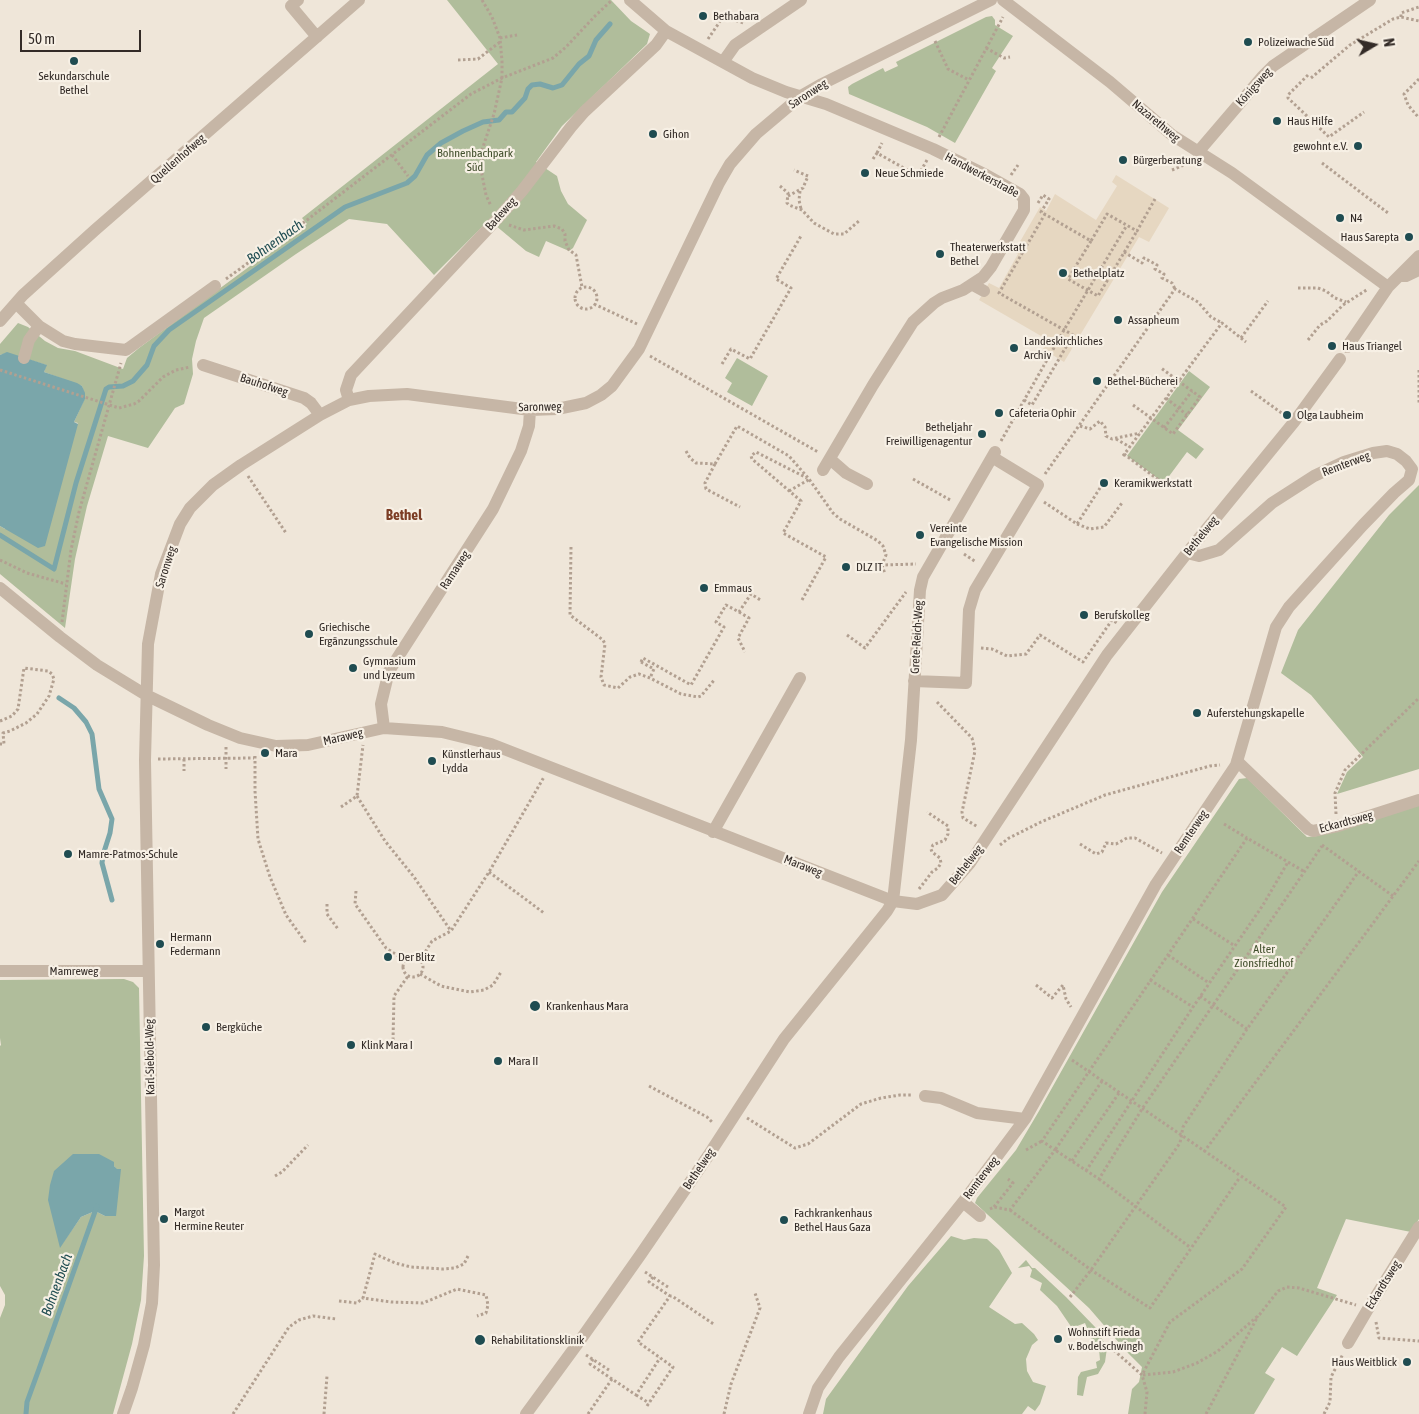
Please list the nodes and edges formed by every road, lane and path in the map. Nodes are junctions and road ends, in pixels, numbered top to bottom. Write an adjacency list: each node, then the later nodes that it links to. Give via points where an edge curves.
1 (298, 0): 16 (street, via 291,6)
2 (359, 0): 16 (street, Quellenhofweg)
3 (482, 0): 17 (path)
4 (612, 0): 24 (path, via 553,58)
5 (630, 0): 14 (street, Handwerkerstraße)
6 (801, 0): 13 (street)
7 (991, 0): 27 (street, Saronweg)
8 (1370, 0): 31 (street, Königsweg, via 1273,66)
9 (1006, 3): 19 (path); 31 (street, Nazarethweg, via 1110,82 1172,135)
10 (1419, 9): 11 (path, via 1401,13)
11 (1401, 18): 12 (path); 28 (path, via 1393,19 1350,45 1288,95 1330,137)
12 (1419, 21)
13 (759, 28): 20 (path, via 723,17); 23 (street, via 735,44)
14 (666, 31): 20 (street, Handwerkerstraße); 45 (street, Badeweg, via 656,45 570,128)
15 (517, 35): 17 (path)
16 (317, 37): 65 (street, Quellenhofweg)
17 (500, 40): 22 (path, via 478,59); 24 (path)
18 (936, 44): 26 (path, via 948,68)
19 (986, 48): 21 (path, via 1004,58); 26 (path)
20 (701, 51): 23 (street, Handwerkerstraße)
21 (1010, 57)
22 (458, 60)
23 (723, 62): 27 (street, Handwerkerstraße)
24 (502, 78): 32 (path, via 472,94); 45 (path, via 482,150 486,195)
25 (1419, 79): 29 (path, via 1404,94)
26 (969, 80): 30 (path)
27 (801, 96): 30 (street, Handwerkerstraße); 70 (street, Saronweg, via 756,134 730,164)
28 (1364, 112)
29 (1419, 118)
30 (933, 149): 33 (path, via 918,176 876,153); 108 (street, Handwerkerstraße, via 1020,194 1025,202 1024,210 978,288 942,298 913,322)
31 (1198, 152): 57 (street, Nazarethweg, via 1232,173)
32 (392, 154): 36 (path); 58 (path)
33 (873, 159)
34 (1322, 163): 43 (path)
35 (794, 170): 38 (path, via 808,176)
36 (408, 176)
37 (780, 186): 39 (path)
38 (801, 190): 39 (path); 42 (path, via 799,204)
39 (788, 196): 42 (path, via 787,203)
40 (1155, 199): 48 (path)
41 (1039, 202): 44 (path, via 1043,195 1049,199 1041,212)
42 (802, 210): 46 (path, via 814,224 834,234 844,234)
43 (1388, 213)
44 (1045, 214): 50 (path); 53 (path)
45 (499, 217): 59 (path, via 524,230 554,226 562,229 569,250 576,255); 89 (street, Badeweg, via 351,374 346,390)
46 (860, 220)
47 (1127, 226): 48 (path); 50 (path, via 1107,214); 62 (path)
48 (1137, 231): 52 (path)
49 (801, 236): 80 (path, via 776,279 791,288 750,359 731,348)
50 (1091, 241): 62 (path, via 1068,279)
51 (1018, 251): 53 (path)
52 (1124, 252): 61 (path, via 1142,263 1144,258 1157,265 1155,269 1164,274 1162,278 1172,283); 62 (path, via 1098,296)
53 (1022, 254): 71 (path, via 999,293)
54 (1419, 256): 56 (street)
55 (1419, 270): 56 (street)
56 (1399, 276): 57 (street)
57 (1385, 285): 64 (path, via 1362,292); 75 (street)
58 (216, 286): 77 (street)
59 (582, 287): 66 (path, via 594,291 597,298); 66 (path, via 575,295 578,306 588,308)
60 (1298, 288): 64 (path, via 1318,288)
61 (1175, 289): 68 (path, via 1198,302 1211,318); 100 (path)
62 (1088, 291): 71 (path)
63 (1268, 301): 72 (path)
64 (1347, 302): 73 (path)
65 (16, 303): 67 (street, Quellenhofweg); 69 (street)
66 (594, 304): 70 (path)
67 (0, 321)
68 (1222, 323): 72 (path); 85 (path)
69 (39, 326): 77 (street, via 52,336 75,344); 78 (street)
70 (649, 330): 76 (street, Saronweg)
71 (1064, 330): 90 (path); 90 (path, via 1073,335 1032,405)
72 (1241, 338): 74 (path)
73 (1308, 340)
74 (1246, 342)
75 (1347, 347)
76 (639, 349): 95 (street, Saronweg, via 612,386 601,395 586,403); 108 (path)
77 (126, 350): 92 (path)
78 (24, 358)
79 (1340, 359): 99 (street, Bethelweg)
80 (722, 364)
81 (203, 365): 92 (path, via 176,370 134,404 119,408); 96 (street, Bauhofweg, via 304,398)
82 (1161, 368): 85 (path)
83 (0, 370): 92 (path)
84 (1419, 372): 91 (path)
85 (1179, 380): 86 (path); 88 (path)
86 (1192, 391): 94 (path); 97 (path, via 1200,397)
87 (1251, 391): 99 (path)
88 (1166, 398): 94 (path); 98 (path)
89 (349, 400): 95 (street, Saronweg, via 407,394); 96 (street, Saronweg)
90 (1024, 400): 106 (path)
91 (1419, 402)
92 (108, 405): 129 (path, via 79,512)
93 (1133, 405): 98 (path)
94 (1178, 409): 97 (path); 101 (path)
95 (530, 410): 148 (street, Ramaweg, via 521,451 493,510 389,671 381,704)
96 (320, 414): 109 (street, Saronweg)
97 (1187, 415): 101 (path, via 1172,434)
98 (1152, 418): 101 (path); 102 (path)
99 (1294, 422): 124 (street, Bethelweg)
100 (1080, 426): 103 (path, via 1090,429 1100,421 1106,436); 116 (path)
101 (1164, 428)
102 (1140, 433): 103 (path); 104 (path)
103 (1115, 439): 104 (path)
104 (1130, 447): 114 (path, via 1124,455)
105 (686, 451): 107 (path, via 696,463)
106 (993, 454): 116 (street); 127 (street, Grete-Reich-Weg)
107 (715, 464): 111 (path, via 737,426 789,456); 120 (path, via 705,483 706,489)
108 (827, 464): 113 (street)
109 (241, 465): 122 (path); 144 (street, Saronweg, via 199,497 180,524 161,574 148,644)
110 (1415, 469): 124 (street, Remterweg, via 1397,454 1387,451 1344,462 1314,476 1272,503 1219,550 1199,556); 157 (street, Remterweg, via 1409,480 1363,525 1276,627)
111 (809, 479): 117 (path); 117 (path, via 753,453 752,459); 126 (path, via 833,513 883,546 886,555)
112 (913, 479): 118 (path)
113 (866, 484)
114 (1164, 484)
115 (1100, 488): 121 (path)
116 (1035, 490): 121 (path); 138 (street, via 975,590 969,610)
117 (789, 491): 132 (path, via 801,501 783,533 826,557)
118 (953, 502)
119 (1122, 503): 121 (path, via 1104,527 1090,529)
120 (740, 507)
121 (1077, 524)
122 (286, 532)
123 (571, 547): 140 (path, via 570,615 605,644 604,685 618,688 639,674)
124 (1187, 553): 135 (street, Bethelweg)
125 (0, 560): 129 (path, via 28,573)
126 (882, 565): 127 (path, via 915,564); 128 (path)
127 (927, 569): 131 (street, Grete-Reich-Weg)
128 (885, 574)
129 (66, 584): 137 (path)
130 (0, 588): 137 (street, Maraweg)
131 (920, 590): 136 (path, via 908,589 865,648); 143 (street, Grete-Reich-Weg)
132 (802, 600)
133 (762, 601): 134 (path, via 751,594)
134 (739, 612): 139 (path, via 749,618 738,638); 140 (path, via 726,605 716,622 724,627 691,685 643,658 641,662 654,669)
135 (1126, 630): 138 (path, via 1112,620 1083,662 1040,635 1026,654 1007,656 992,649); 171 (street, Bethelweg)
136 (847, 635)
137 (60, 637): 144 (street, Maraweg)
138 (968, 648): 143 (street, via 966,683)
139 (745, 652)
140 (650, 678): 142 (path, via 681,694 698,698)
141 (800, 678): 168 (street)
142 (715, 679)
143 (914, 681): 180 (street, Grete-Reich-Weg)
144 (146, 696): 150 (street, Maraweg); 156 (street, Karl-Siebold-Weg)
145 (1419, 698): 167 (path, via 1345,770 1335,793)
146 (936, 702): 165 (path, via 972,738 975,751 962,812 963,818)
147 (0, 721): 152 (path, via 18,709 24,668 52,674 54,679 48,696 37,714 3,733 4,744)
148 (384, 728): 149 (street, Maraweg); 168 (street, Maraweg, via 442,732 490,744)
149 (365, 732): 151 (street, Maraweg, via 308,745 276,746); 161 (path)
150 (225, 733): 151 (street, Maraweg); 153 (path)
151 (255, 742): 154 (path)
152 (0, 744)
153 (226, 758): 154 (path); 155 (path); 158 (path)
154 (254, 758): 187 (path, via 258,839 286,915)
155 (184, 759): 156 (path); 159 (path)
156 (144, 760): 193 (street, Karl-Siebold-Weg)
157 (1237, 763): 167 (street, Eckardtsweg, via 1308,829); 171 (path, via 1210,766 1105,795 1041,822 997,847); 172 (street, Remterweg)
158 (226, 769)
159 (184, 771)
160 (536, 791): 176 (path)
161 (356, 796): 163 (path); 186 (path)
162 (1419, 800): 167 (street, Eckardtsweg)
163 (341, 807)
164 (928, 812): 182 (path, via 948,826 948,834 945,840 931,848 941,864 918,890)
165 (974, 824)
166 (1224, 824): 169 (path)
167 (1338, 826)
168 (713, 832): 180 (street, Maraweg)
169 (1247, 838): 173 (path); 184 (path)
170 (1080, 844): 172 (path, via 1096,854 1102,852 1106,843 1116,844 1135,838)
171 (982, 845): 182 (street, Bethelweg, via 942,895)
172 (1173, 859): 203 (street, Remterweg)
173 (1288, 862): 177 (path); 188 (path)
174 (1419, 862): 179 (path)
175 (1359, 871): 177 (path, via 1322,846); 179 (path); 204 (path)
176 (489, 872): 183 (path); 186 (path)
177 (1305, 872): 201 (path)
178 (356, 891): 191 (path, via 355,904 386,948)
179 (1393, 896): 221 (path)
180 (893, 901): 182 (street, Bethelweg); 213 (street, Bethelweg, via 784,1039)
181 (327, 904): 185 (path, via 328,914)
182 (917, 904)
183 (544, 913)
184 (1193, 919): 188 (path); 189 (path)
185 (338, 929)
186 (451, 931): 190 (path, via 432,941)
187 (306, 943)
188 (1235, 946): 198 (path)
189 (1168, 955): 197 (path); 198 (path)
190 (420, 960): 191 (path); 195 (path, via 423,966)
191 (406, 961): 196 (path, via 403,968)
192 (0, 971): 193 (street, Mamreweg)
193 (148, 971): 261 (street, Karl-Siebold-Weg, via 152,1303 144,1345)
194 (501, 972): 195 (path, via 492,985 470,992 441,986)
195 (420, 974): 196 (path)
196 (408, 976): 205 (path, via 394,996)
197 (1150, 980): 202 (path); 206 (path)
198 (1209, 983): 200 (path)
199 (1036, 985): 203 (path, via 1052,998 1063,985 1066,999)
200 (1200, 996): 201 (path); 202 (path)
201 (1214, 1005): 204 (path); 212 (path)
202 (1193, 1007): 211 (path)
203 (1082, 1014): 214 (street, Remterweg)
204 (1247, 1029): 216 (path, via 1183,1128)
205 (393, 1040)
206 (1088, 1071): 207 (path); 217 (path)
207 (1102, 1081): 209 (path); 220 (path)
208 (649, 1086): 215 (path, via 707,1117)
209 (1119, 1093): 211 (path); 222 (path)
210 (925, 1096): 213 (path, via 900,1095 861,1104 808,1144 796,1148); 214 (street, via 941,1098 977,1113)
211 (1131, 1101): 212 (path); 223 (path)
212 (1142, 1109): 216 (path); 227 (path)
213 (736, 1111): 215 (street, Bethelweg)
214 (1025, 1119): 228 (street, Remterweg)
215 (723, 1132): 236 (street, Bethelweg)
216 (1182, 1136): 221 (path); 229 (path)
217 (1042, 1141): 219 (path); 220 (path)
218 (308, 1145): 224 (path)
219 (1026, 1150)
220 (1055, 1150): 222 (path); 231 (path)
221 (1204, 1152): 225 (path)
222 (1072, 1161): 223 (path)
223 (1086, 1171): 227 (path)
224 (275, 1176)
225 (1240, 1177): 234 (path); 257 (path, via 1286,1207 1242,1269 1170,1322)
226 (1008, 1179): 230 (path, via 1013,1183)
227 (1098, 1179): 229 (path)
228 (963, 1202): 232 (street); 267 (street, Remterweg, via 839,1357 818,1388)
229 (1136, 1206): 234 (path); 237 (path)
230 (994, 1207): 231 (path); 232 (path)
231 (1010, 1210): 237 (path)
232 (980, 1216)
233 (1419, 1227): 245 (street, Eckardtsweg)
234 (1191, 1248): 237 (path, via 1150,1308)
235 (468, 1256): 243 (path, via 464,1264 444,1270 411,1267 375,1254)
236 (634, 1264): 238 (path); 252 (street, Bethelweg)
237 (1091, 1270): 242 (path)
238 (653, 1277): 239 (path); 241 (path, via 650,1282)
239 (668, 1287)
240 (755, 1293): 266 (path, via 760,1308 731,1384)
241 (670, 1296): 249 (path); 254 (path, via 638,1342)
242 (1070, 1297)
243 (363, 1298): 244 (path, via 357,1303); 247 (path, via 423,1302 457,1289 486,1295 486,1313)
244 (339, 1300)
245 (1368, 1308): 246 (path, via 1287,1287 1278,1291); 250 (path, via 1375,1319 1379,1338); 251 (street, Eckardtsweg)
246 (1260, 1314): 257 (path, via 1218,1351 1197,1364 1174,1372); 269 (path)
247 (477, 1316)
248 (336, 1319): 262 (path, via 313,1316 289,1327)
249 (715, 1325)
250 (1419, 1341)
251 (1348, 1343): 270 (path, via 1330,1377 1330,1402)
252 (576, 1347): 255 (path); 264 (street, Bethelweg)
253 (1110, 1347): 257 (path)
254 (660, 1358): 260 (path); 260 (path, via 673,1367 648,1404)
255 (593, 1359): 256 (path); 259 (path, via 590,1364)
256 (609, 1370)
257 (1142, 1375): 268 (path, via 1147,1392)
258 (327, 1376): 263 (path)
259 (612, 1379): 260 (path); 265 (path)
260 (636, 1395)
261 (123, 1414)
262 (233, 1414)
263 (324, 1414)
264 (526, 1414)
265 (588, 1414)
266 (724, 1414)
267 (809, 1414)
268 (1145, 1414)
269 (1206, 1414)
270 (1324, 1414)

